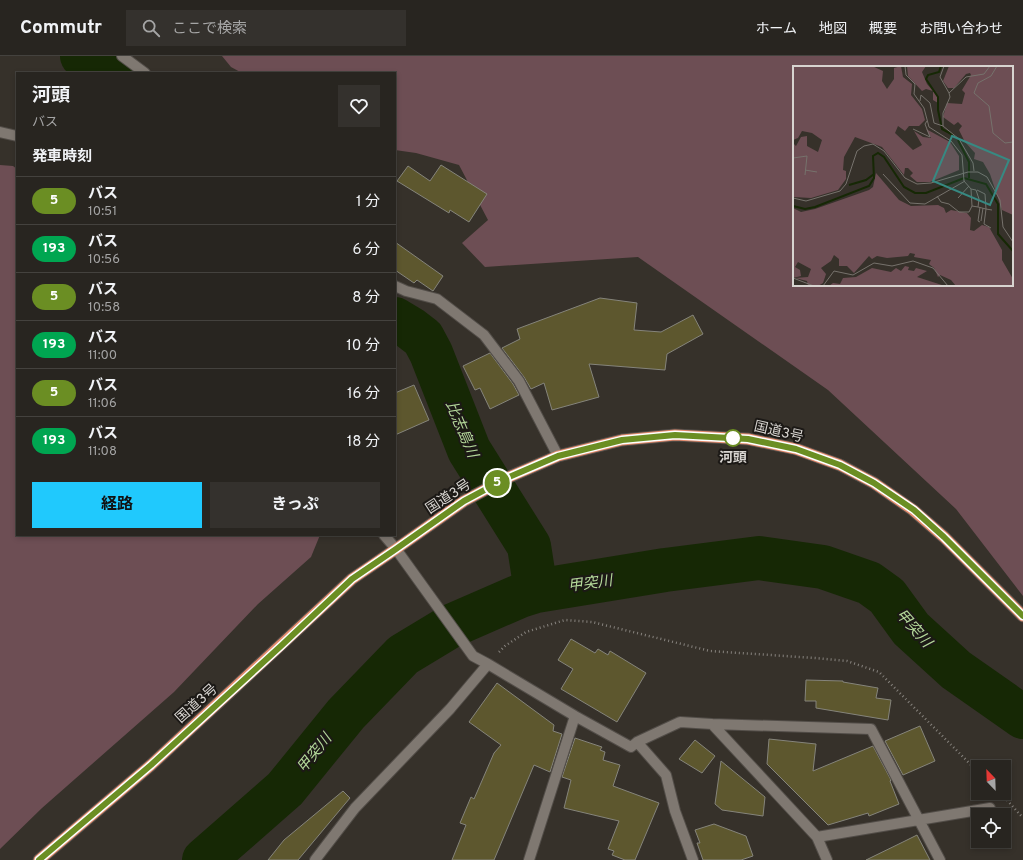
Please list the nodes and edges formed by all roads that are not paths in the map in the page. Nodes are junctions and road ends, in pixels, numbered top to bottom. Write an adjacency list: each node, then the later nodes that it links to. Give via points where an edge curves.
1 (122, 56): 2 (street)
2 (144, 72)
3 (0, 132): 4 (street)
4 (16, 136)
5 (396, 286): 6 (street, via 437,298 484,335 519,381)
6 (558, 456): 8 (highway, 国道3号, via 509,477 464,501); 9 (highway, 国道3号, via 622,440 675,435 748,439 796,449 840,465 874,483 914,510)
7 (385, 536): 8 (street)
8 (396, 549): 10 (street, via 473,656); 17 (highway, 国道3号, via 352,579 151,765)
9 (1023, 616)
10 (488, 664): 11 (street); 18 (street, via 450,709 355,808)
11 (575, 716): 13 (street, via 631,747); 19 (street)
12 (712, 724): 13 (street, via 680,722); 15 (street, via 871,729); 16 (street)
13 (637, 742): 20 (street, via 666,775 675,811)
14 (971, 811): 15 (street)
15 (919, 819): 16 (street); 22 (street)
16 (817, 837): 21 (street)
17 (39, 860)
18 (315, 860)
19 (529, 860)
20 (693, 860)
21 (827, 860)
22 (940, 860)

